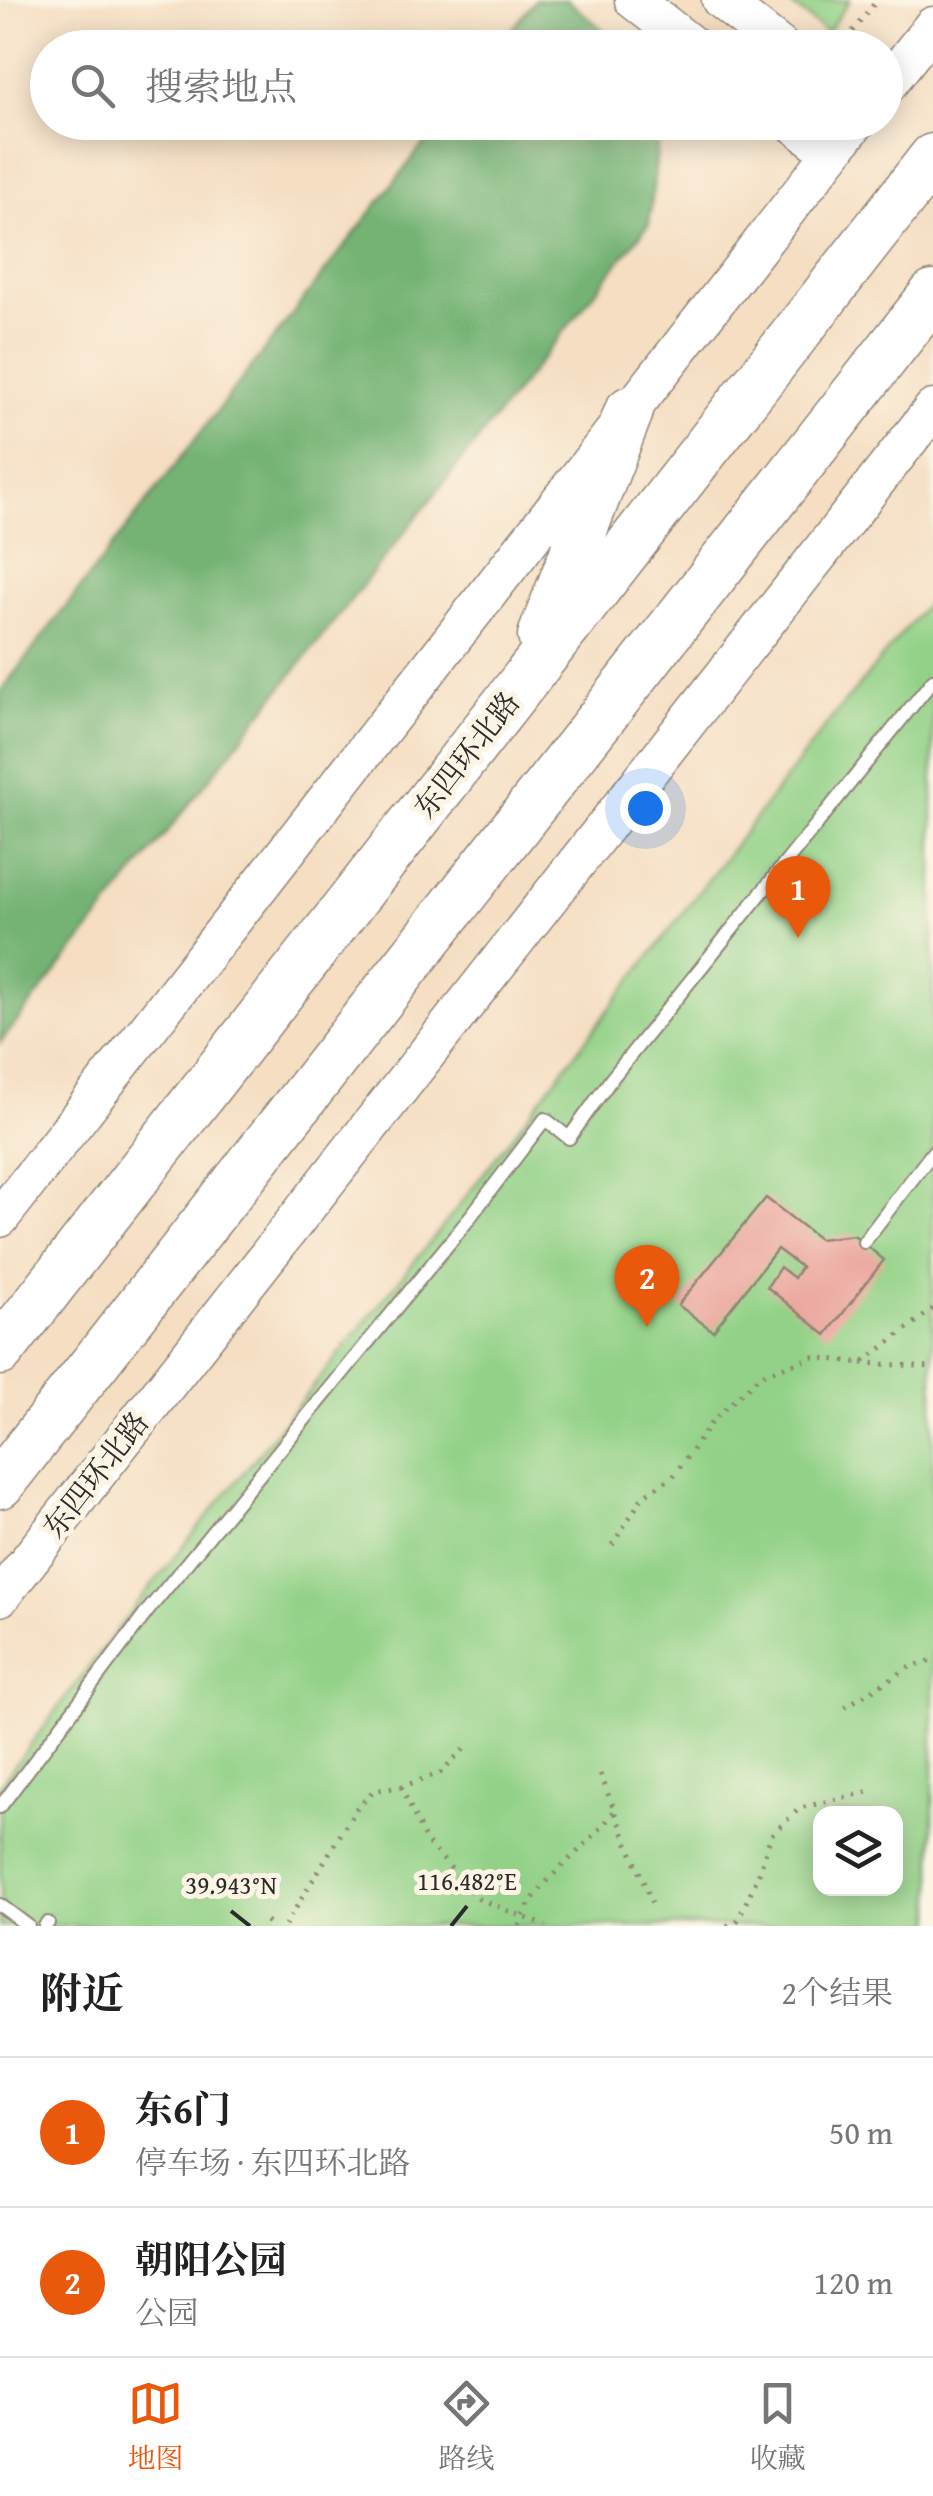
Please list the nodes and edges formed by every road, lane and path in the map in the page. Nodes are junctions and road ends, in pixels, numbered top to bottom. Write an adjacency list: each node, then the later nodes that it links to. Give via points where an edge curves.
1 (634, 0): 5 (street)
2 (721, 0): 6 (street)
3 (877, 0): 7 (path)
4 (933, 26): 8 (street)
5 (672, 30)
6 (759, 30)
7 (854, 30)
8 (903, 64)
9 (815, 140): 11 (street)
10 (841, 140): 11 (street)
11 (831, 153): 16 (street)
12 (933, 158): 19 (highway, 东四环北路)
13 (933, 295): 17 (highway)
14 (933, 338): 17 (highway)
15 (933, 409): 29 (street, 东四环北路)
16 (629, 411): 19 (highway); 21 (street)
17 (807, 456): 27 (highway)
18 (933, 680): 36 (lane, via 569,1138 545,1119 150,1608)
19 (524, 682): 24 (highway, 东四环北路)
20 (933, 1152): 22 (lane)
21 (0, 1218)
22 (864, 1242)
23 (933, 1310): 25 (path)
24 (0, 1351)
25 (862, 1363): 26 (path); 28 (path, via 813,1357 761,1375 713,1420 674,1477 644,1495)
26 (933, 1367)
27 (0, 1484)
28 (612, 1545)
29 (0, 1597)
30 (933, 1660): 31 (path)
31 (845, 1708)
32 (464, 1749): 34 (path, via 440,1773)
33 (600, 1774): 37 (path)
34 (401, 1787): 40 (path, via 426,1841 479,1899); 44 (path, via 373,1791 356,1809)
35 (867, 1792): 47 (path, via 800,1808 770,1835 738,1920)
36 (0, 1807)
37 (614, 1810): 39 (path); 40 (path, via 598,1835 555,1871)
38 (0, 1906): 42 (lane)
39 (654, 1908)
40 (522, 1918): 45 (path); 46 (path)
41 (266, 1921): 43 (path)
42 (28, 1926)
43 (273, 1926)
44 (284, 1926)
45 (519, 1926)
46 (546, 1926)
47 (727, 1926)

